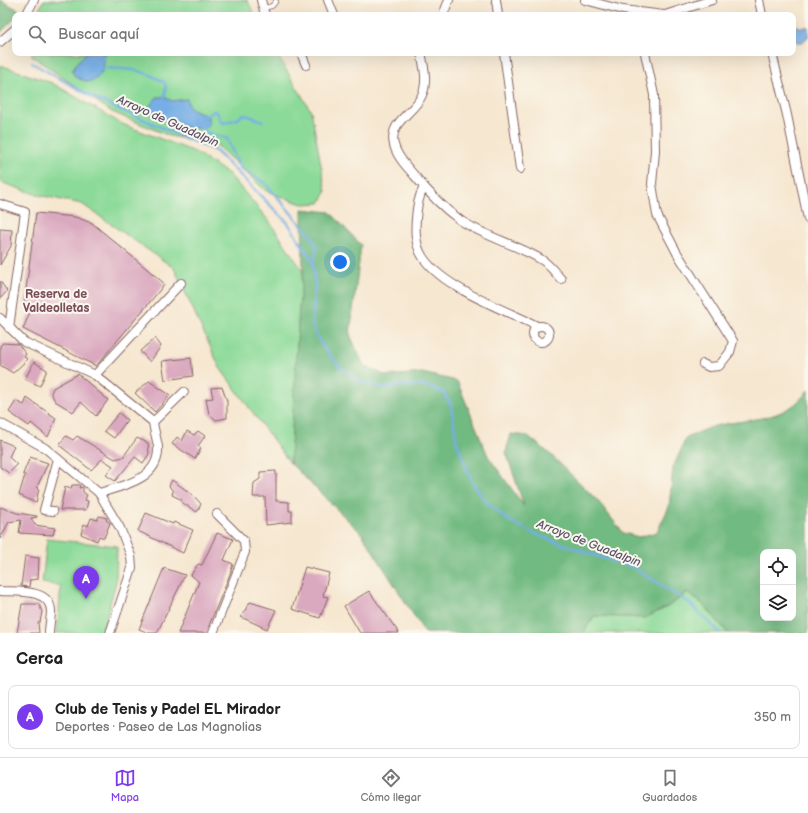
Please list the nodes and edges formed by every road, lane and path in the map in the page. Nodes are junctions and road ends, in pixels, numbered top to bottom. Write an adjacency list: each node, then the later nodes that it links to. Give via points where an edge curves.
1 (34, 0): 10 (street)
2 (261, 0): 11 (street)
3 (328, 0): 12 (street)
4 (449, 0): 13 (street)
5 (496, 0): 14 (street)
6 (585, 0): 15 (street)
7 (712, 0): 16 (street)
8 (759, 0): 17 (street)
9 (276, 1): 11 (lane)
10 (28, 12)
11 (264, 12)
12 (333, 12)
13 (444, 12)
14 (498, 12)
15 (630, 12)
16 (674, 12)
17 (761, 12)
18 (12, 32): 19 (street)
19 (0, 42)
20 (302, 56): 25 (street)
21 (422, 56): 27 (street, via 425,83 422,95 396,127 394,145 400,158)
22 (504, 56): 26 (street)
23 (646, 56): 35 (street, via 654,95 655,150 652,184 657,215 677,253 733,340 730,352 719,366 709,367)
24 (773, 56): 29 (street)
25 (306, 65)
26 (520, 169)
27 (424, 187): 30 (street, via 460,220 543,260); 33 (street, via 418,196 415,234 425,260 452,283)
28 (0, 204): 34 (street, via 25,212)
29 (808, 219)
30 (561, 279)
31 (181, 284): 36 (street)
32 (0, 318): 34 (street)
33 (538, 326)
34 (9, 328): 36 (street, via 24,342)
35 (702, 364)
36 (95, 375): 38 (street)
37 (184, 392): 38 (street)
38 (153, 422): 41 (street, via 158,448 155,464 145,475 131,484)
39 (0, 423): 40 (street)
40 (58, 458): 41 (street); 42 (street, via 44,510)
41 (99, 493): 46 (street, via 120,528 132,562)
42 (52, 511)
43 (217, 514): 47 (street, via 244,541 245,552)
44 (0, 591): 45 (street, via 43,596 51,609)
45 (49, 633)
46 (110, 633)
47 (213, 633)

